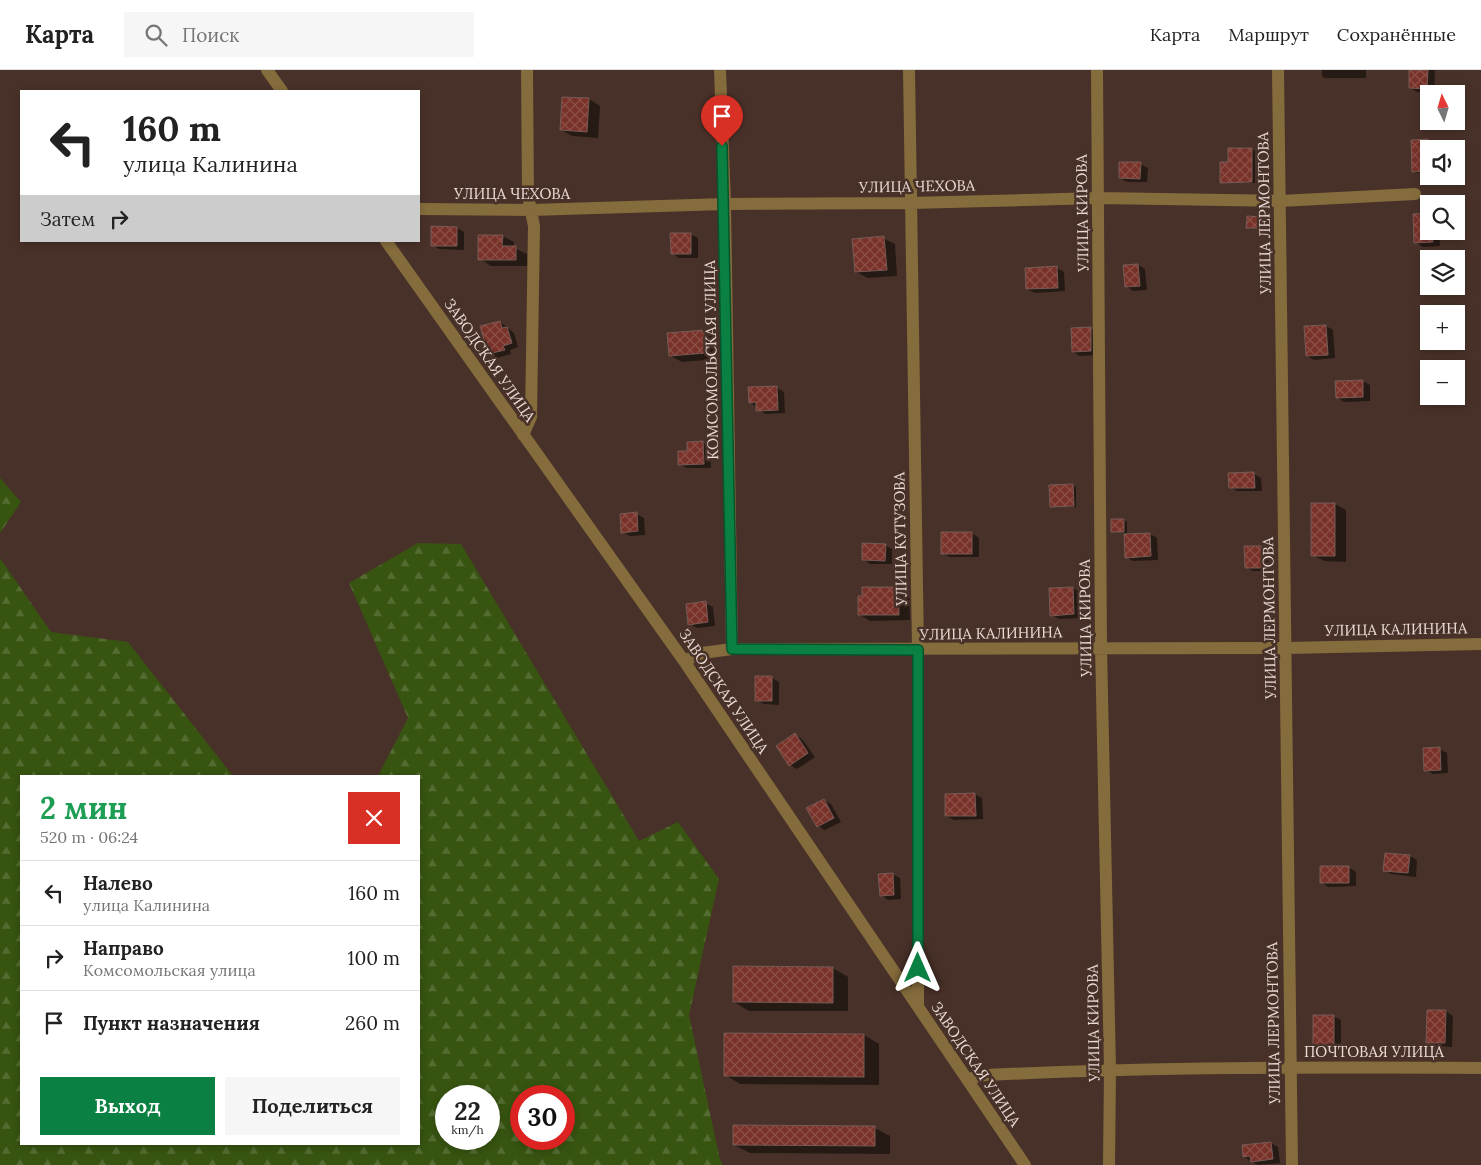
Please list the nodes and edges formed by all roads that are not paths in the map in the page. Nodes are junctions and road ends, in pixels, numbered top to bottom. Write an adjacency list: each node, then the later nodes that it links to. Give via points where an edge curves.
1 (267, 70): 7 (street)
2 (527, 70): 14 (street, via 528,196)
3 (720, 70): 12 (street, КОМСОМОЛЬСКАЯ УЛИЦА)
4 (909, 70): 11 (street, УЛИЦА КУТУЗОВА)
5 (1096, 70): 9 (street, УЛИЦА КИРОВА)
6 (1278, 70): 10 (street, УЛИЦА ЛЕРМОНТОВА)
7 (281, 90)
8 (1415, 194): 10 (street, УЛИЦА ЧЕХОВА)
9 (1098, 198): 10 (street, УЛИЦА ЧЕХОВА); 11 (street, УЛИЦА ЧЕХОВА); 18 (street, УЛИЦА КИРОВА)
10 (1280, 201): 19 (street, УЛИЦА ЛЕРМОНТОВА)
11 (911, 203): 12 (street, УЛИЦА ЧЕХОВА); 21 (street, УЛИЦА КУТУЗОВА)
12 (724, 204): 14 (street, УЛИЦА ЧЕХОВА); 20 (street, КОМСОМОЛЬСКАЯ УЛИЦА)
13 (420, 209): 14 (street, УЛИЦА ЧЕХОВА)
14 (531, 210): 16 (street, via 534,226 531,417)
15 (387, 242): 16 (street, ЗАВОДСКАЯ УЛИЦА)
16 (523, 435): 22 (street, ЗАВОДСКАЯ УЛИЦА)
17 (1481, 644): 19 (street, УЛИЦА КАЛИНИНА)
18 (1101, 647): 19 (street, УЛИЦА КАЛИНИНА); 21 (street, УЛИЦА КАЛИНИНА); 26 (street, УЛИЦА КИРОВА)
19 (1286, 648): 24 (street, УЛИЦА ЛЕРМОНТОВА)
20 (732, 649): 21 (street, УЛИЦА КАЛИНИНА); 22 (street, УЛИЦА КАЛИНИНА)
21 (918, 650): 23 (street, УЛИЦА КУТУЗОВА)
22 (684, 661): 23 (street, ЗАВОДСКАЯ УЛИЦА)
23 (918, 1008): 27 (street, ЗАВОДСКАЯ УЛИЦА)
24 (1290, 1066): 25 (street, ПОЧТОВАЯ УЛИЦА); 26 (street, ПОЧТОВАЯ УЛИЦА); 30 (street, УЛИЦА ЛЕРМОНТОВА)
25 (1481, 1068)
26 (1110, 1069): 27 (street, ПОЧТОВАЯ УЛИЦА, via 986,1075); 29 (street, УЛИЦА КИРОВА)
27 (968, 1079): 28 (street, ЗАВОДСКАЯ УЛИЦА)
28 (1025, 1165)
29 (1109, 1165)
30 (1292, 1165)

